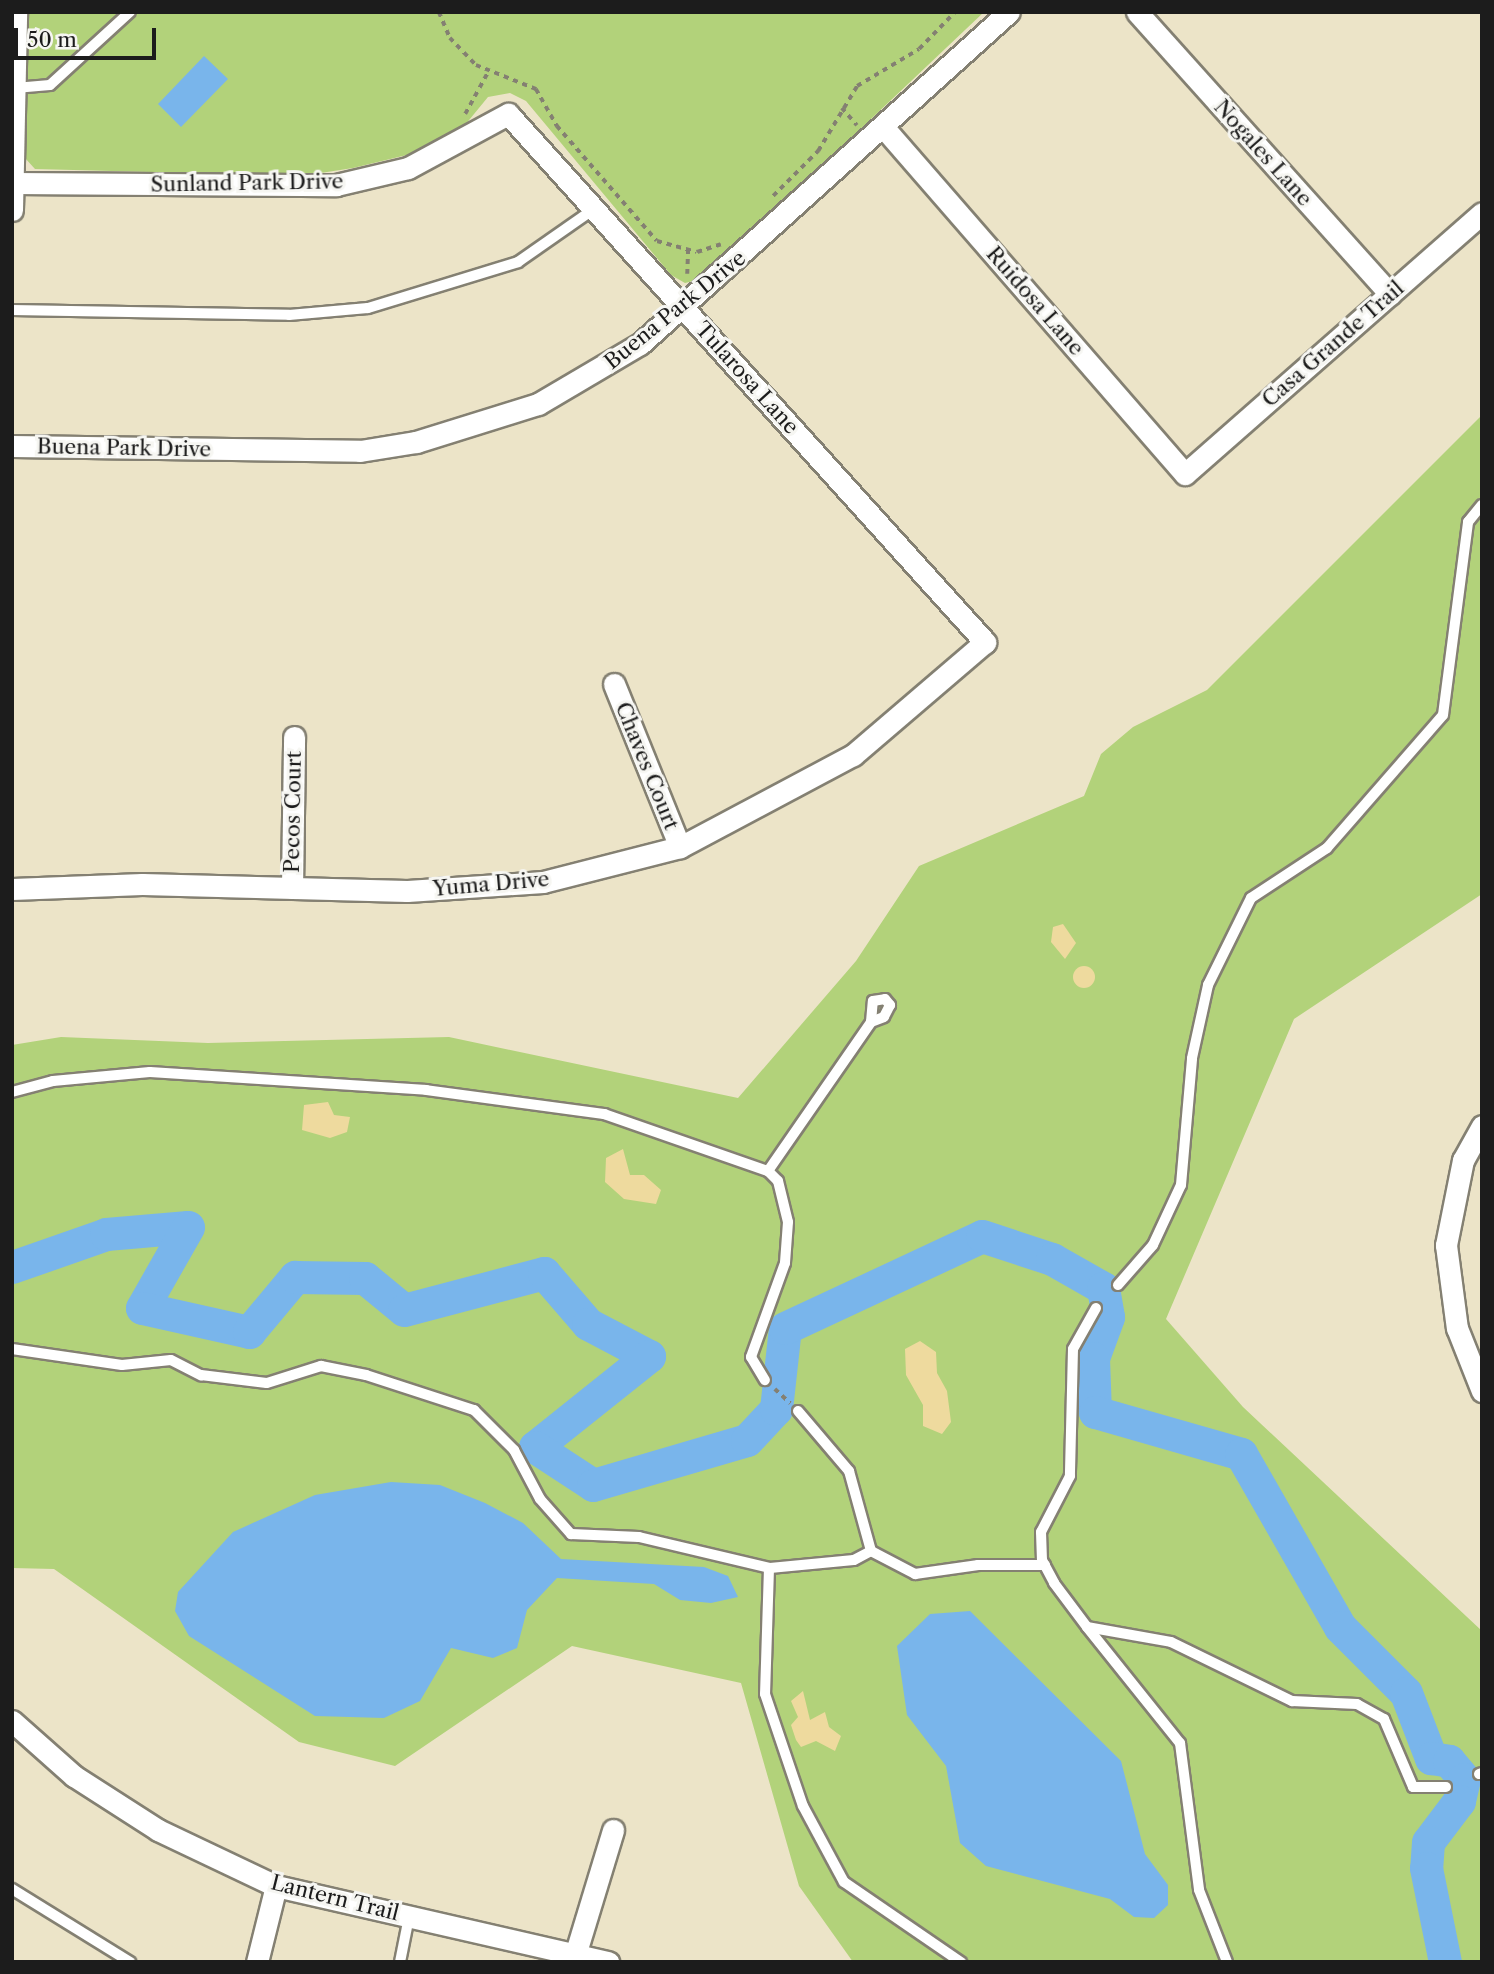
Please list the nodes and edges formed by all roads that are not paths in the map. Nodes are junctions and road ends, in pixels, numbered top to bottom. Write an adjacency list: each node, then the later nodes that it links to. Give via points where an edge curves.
1 (16, 12): 5 (street)
2 (130, 12): 6 (lane, via 50,85)
3 (1009, 12): 8 (street, Buena Park Drive)
4 (1137, 12): 13 (street, Nogales Lane)
5 (14, 38): 6 (street)
6 (15, 88): 9 (street)
7 (508, 114): 9 (street, Sunland Park Drive, via 408,168 336,185); 10 (street, Tularosa Lane)
8 (885, 129): 14 (street, Buena Park Drive); 17 (street, Ruidosa Lane)
9 (13, 183): 11 (street)
10 (594, 209): 14 (street, Tularosa Lane); 15 (lane, via 518,262 368,308 289,314)
11 (12, 210)
12 (1482, 213): 13 (street, Casa Grande Trail)
13 (1390, 294): 17 (street, Casa Grande Trail)
14 (683, 308): 16 (street, Buena Park Drive, via 594,376 538,404 416,442 360,451); 19 (street, Tularosa Lane)
15 (12, 310)
16 (12, 446)
17 (1185, 474)
18 (1482, 506): 29 (lane, via 1468,522 1443,715 1327,848 1251,898 1208,985 1192,1058 1181,1185 1153,1245)
19 (985, 642): 22 (street, Yuma Drive, via 853,755)
20 (614, 684): 22 (street, Chaves Court)
21 (294, 737): 23 (street, Pecos Court)
22 (680, 847): 23 (street, Yuma Drive, via 543,882 407,891)
23 (292, 888): 24 (street, Yuma Drive, via 142,884)
24 (12, 889)
25 (871, 1022): 28 (lane)
26 (12, 1092): 28 (lane, via 53,1081 150,1072 426,1090 604,1114)
27 (1482, 1126): 33 (street, via 1463,1160 1446,1245 1457,1328)
28 (768, 1171): 32 (lane, via 778,1181 788,1222 785,1263 751,1357)
29 (1118, 1285)
30 (1096, 1308): 36 (lane, via 1073,1349 1070,1476 1041,1532)
31 (12, 1349): 37 (lane, via 122,1365 171,1360 201,1375 267,1383 321,1366 366,1375 474,1410 514,1450 540,1499 571,1534 639,1537)
32 (765, 1381)
33 (1482, 1391)
34 (798, 1410): 35 (lane, via 849,1471)
35 (871, 1550): 36 (lane, via 915,1574 978,1565); 37 (lane, via 854,1560)
36 (1045, 1566): 38 (lane)
37 (769, 1567): 50 (lane, via 765,1694 803,1807 844,1882)
38 (1087, 1627): 40 (lane, via 1171,1642 1292,1701 1357,1704 1384,1719 1413,1787); 51 (lane, via 1180,1743 1199,1891)
39 (12, 1721): 42 (street, Lantern Trail, via 74,1776 158,1830)
40 (1446, 1787)
41 (613, 1830): 45 (street)
42 (275, 1886): 44 (street, Lantern Trail); 47 (street)
43 (12, 1889): 46 (lane)
44 (409, 1917): 45 (street, Lantern Trail); 48 (lane)
45 (575, 1957): 49 (street, Lantern Trail)
46 (130, 1962)
47 (257, 1962)
48 (400, 1962)
49 (608, 1962)
50 (961, 1962)
51 (1227, 1962)

